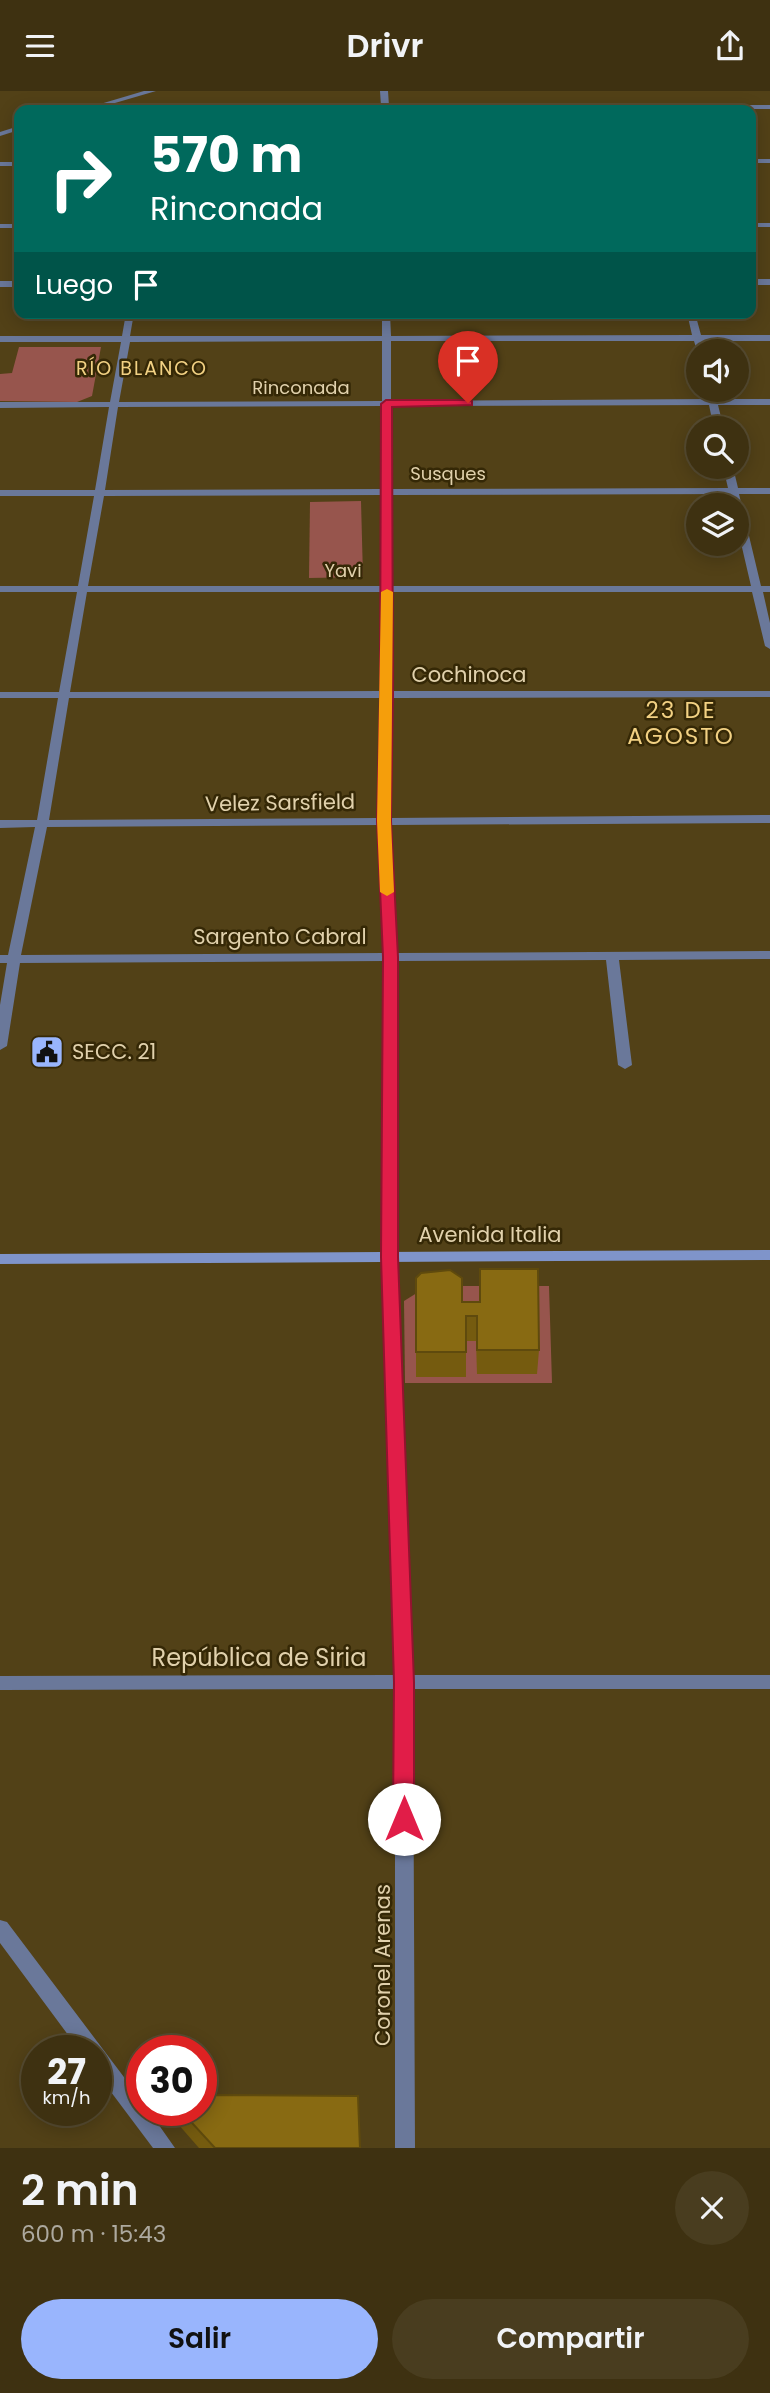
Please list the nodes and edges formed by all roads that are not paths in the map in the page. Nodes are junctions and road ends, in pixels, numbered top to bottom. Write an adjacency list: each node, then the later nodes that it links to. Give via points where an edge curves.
1 (152, 91): 2 (street)
2 (101, 105)
3 (129, 319): 8 (street)
4 (386, 319): 9 (street, Coronel Arenas)
5 (693, 319): 11 (street)
6 (770, 338): 11 (street)
7 (0, 339): 8 (street)
8 (125, 339): 9 (street); 15 (street)
9 (386, 339): 10 (street); 16 (street, Coronel Arenas)
10 (686, 339)
11 (698, 339)
12 (713, 402): 16 (street, Rinconada); 18 (street)
13 (749, 402): 14 (street, Rinconada)
14 (770, 402)
15 (114, 404): 16 (street, Rinconada); 17 (street, Rinconada); 22 (street)
16 (386, 404): 23 (street, Coronel Arenas)
17 (0, 405)
18 (716, 416)
19 (731, 479): 20 (street)
20 (734, 491): 21 (street, Susques); 23 (street, Susques); 28 (street)
21 (770, 491)
22 (99, 492): 23 (street, Susques); 24 (street, Susques); 26 (street)
23 (386, 492): 27 (street, Coronel Arenas)
24 (0, 493)
25 (0, 589): 26 (street, Yavi)
26 (83, 589): 27 (street, Yavi); 33 (street)
27 (387, 589): 28 (street, Yavi); 34 (street, Coronel Arenas)
28 (757, 589): 29 (street, Yavi); 30 (street)
29 (770, 589)
30 (770, 646)
31 (770, 694): 34 (street, Cochinoca)
32 (0, 695): 33 (street, Cochinoca)
33 (65, 695): 34 (street, Cochinoca); 38 (street)
34 (387, 695): 36 (street, Coronel Arenas)
35 (770, 819): 36 (street, Velez Sarsfield)
36 (384, 821): 38 (street, Velez Sarsfield); 41 (street, Coronel Arenas)
37 (0, 824): 38 (street, Velez Sarsfield)
38 (42, 824): 42 (street)
39 (770, 955): 40 (street, Sargento Cabral)
40 (612, 956): 41 (street, Sargento Cabral); 44 (street)
41 (391, 957): 42 (street, Sargento Cabral); 46 (street, Coronel Arenas)
42 (7, 959): 43 (street)
43 (0, 1046)
44 (625, 1065)
45 (770, 1255): 46 (main road, Avenida Italia)
46 (390, 1257): 47 (main road, Avenida Italia); 48 (street, Coronel Arenas)
47 (0, 1259)
48 (404, 1682): 49 (street, República de Siria); 50 (street, República de Siria); 55 (street, Coronel Arenas)
49 (770, 1682)
50 (0, 1683)
51 (0, 1929): 52 (street)
52 (80, 2035)
53 (112, 2077): 54 (street)
54 (165, 2148)
55 (405, 2148)

